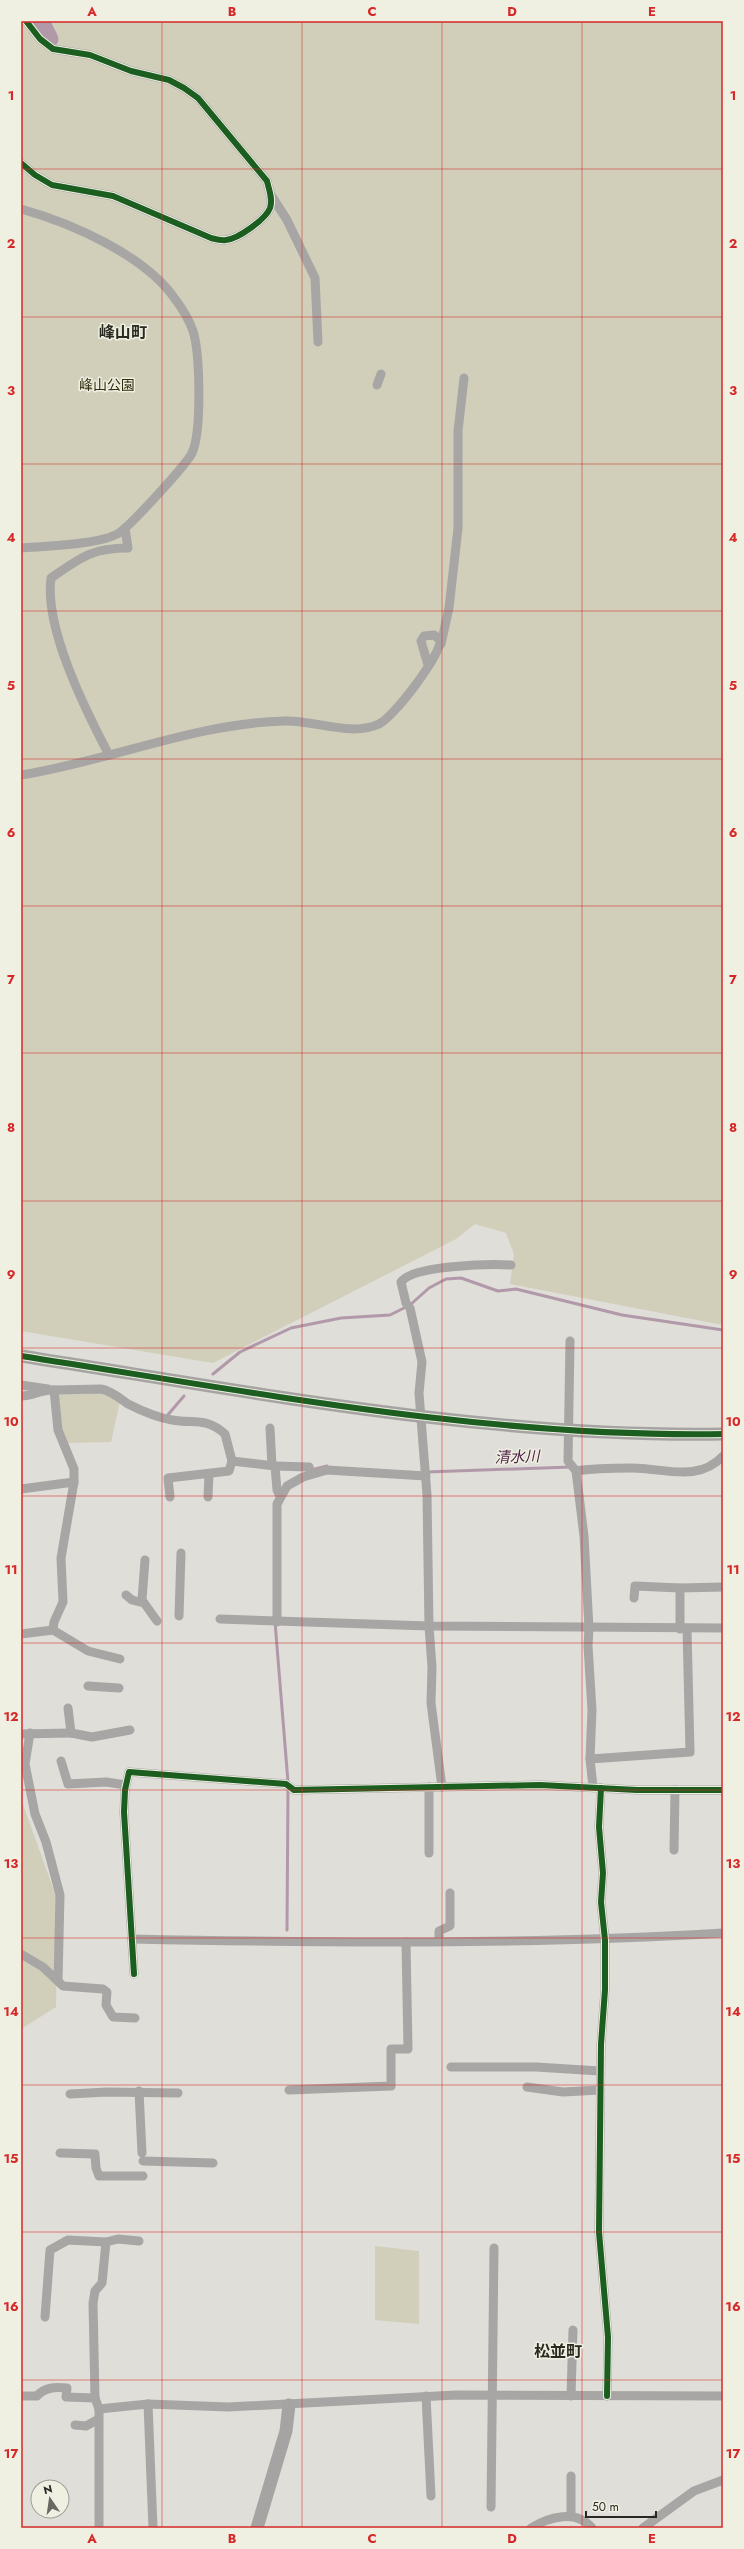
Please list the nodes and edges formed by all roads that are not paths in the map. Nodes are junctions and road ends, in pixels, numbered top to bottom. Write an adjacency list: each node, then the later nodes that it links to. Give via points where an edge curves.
1 (26, 21): 3 (street, via 40,39 53,49 90,55 184,88 198,98 266,181)
2 (21, 163): 3 (street, via 52,185 113,196 211,238 226,240 266,217)
3 (271, 195): 5 (street, via 287,220 314,278)
4 (21, 209): 9 (street, via 58,221 131,260 153,276 175,298 193,332 200,409 196,444 191,455)
5 (318, 342)
6 (381, 374): 8 (street)
7 (464, 378): 11 (street, via 458,431 458,528 449,608)
8 (377, 385)
9 (125, 528): 10 (street, via 98,540); 13 (street, via 128,548 104,548 84,555 51,578 49,594 58,637 88,715)
10 (21, 548)
11 (441, 644): 12 (street); 12 (street, via 434,635 424,636 421,641)
12 (428, 665): 13 (street, via 412,691 393,713 379,724 361,728 287,721 249,723)
13 (109, 755): 14 (street)
14 (21, 775)
15 (511, 1265): 21 (street, via 467,1264 409,1275 401,1282 406,1303 410,1308 422,1362 419,1388)
16 (570, 1342): 23 (street)
17 (21, 1356): 21 (street)
18 (21, 1385): 19 (street)
19 (51, 1390): 20 (street); 26 (street, via 108,1390 130,1405 172,1420 203,1421 225,1434); 32 (street, via 58,1430 74,1469)
20 (21, 1396)
21 (421, 1417): 23 (street); 31 (street)
22 (270, 1428): 27 (street)
23 (567, 1432): 24 (street); 29 (street, via 568,1461)
24 (723, 1434)
25 (723, 1456): 29 (street, via 716,1464 705,1470 692,1472 632,1468)
26 (232, 1461): 27 (street); 30 (street, via 229,1471)
27 (274, 1466): 28 (street); 34 (street)
28 (310, 1470): 31 (street); 34 (street)
29 (576, 1470): 49 (street, via 584,1536)
30 (209, 1474): 35 (street, via 168,1478); 36 (street)
31 (426, 1476): 48 (street)
32 (74, 1482): 33 (street); 52 (street, via 61,1558 63,1602)
33 (21, 1489)
34 (278, 1493): 47 (street)
35 (170, 1497)
36 (208, 1497)
37 (181, 1554): 44 (street)
38 (145, 1560): 43 (street, via 142,1600)
39 (723, 1587): 40 (street)
40 (680, 1588): 42 (street, via 635,1586); 51 (street)
41 (126, 1595): 43 (street, via 132,1600)
42 (634, 1598)
43 (144, 1603): 46 (street)
44 (179, 1616)
45 (220, 1619): 47 (street)
46 (157, 1621)
47 (277, 1622): 48 (street)
48 (428, 1626): 49 (street); 65 (street, via 432,1667 431,1703)
49 (589, 1628): 51 (street); 61 (street, via 592,1710)
50 (723, 1628): 51 (street)
51 (683, 1629): 61 (street, via 690,1752)
52 (53, 1630): 53 (street); 54 (street, via 88,1651)
53 (21, 1634)
54 (120, 1659)
55 (88, 1686): 56 (street)
56 (119, 1688)
57 (68, 1708): 59 (street)
58 (130, 1730): 59 (street, via 92,1737)
59 (70, 1733): 60 (street)
60 (25, 1734): 79 (street, via 25,1764 35,1814 46,1842 60,1895)
61 (590, 1759): 66 (street)
62 (61, 1761): 63 (street, via 68,1784 106,1782)
63 (126, 1785): 64 (street, via 129,1772 286,1784 294,1790); 73 (street, via 124,1812)
64 (429, 1787): 65 (street); 70 (street)
65 (442, 1787): 66 (street, via 540,1785)
66 (597, 1788): 67 (street); 74 (street)
67 (675, 1790): 68 (street); 69 (street)
68 (723, 1790)
69 (674, 1850)
70 (429, 1853)
71 (450, 1893): 75 (street, via 450,1926 439,1931)
72 (723, 1933): 74 (street)
73 (132, 1939): 76 (street); 78 (street)
74 (605, 1940): 75 (street); 82 (street)
75 (439, 1941): 76 (street)
76 (406, 1942): 84 (street, via 408,2050 391,2050 391,2086)
77 (21, 1954): 79 (street)
78 (134, 1974)
79 (58, 1981): 80 (street, via 63,1986 103,1989 107,1992 106,2005 113,2017)
80 (135, 2018)
81 (451, 2067): 82 (street, via 536,2067)
82 (600, 2071): 85 (street)
83 (527, 2087): 85 (street, via 563,2092)
84 (289, 2090)
85 (600, 2090): 101 (street, via 599,2232 608,2337)
86 (139, 2092): 87 (street); 88 (street); 90 (street, via 142,2157 191,2167)
87 (178, 2093)
88 (70, 2094)
89 (60, 2153): 91 (street, via 95,2154 99,2176)
90 (213, 2163)
91 (143, 2176)
92 (139, 2241): 93 (street, via 118,2239)
93 (106, 2242): 95 (street, via 68,2240 50,2250); 103 (street, via 102,2283 95,2291 93,2303)
94 (494, 2248): 97 (street)
95 (45, 2317)
96 (573, 2330): 100 (street)
97 (493, 2395): 99 (street); 100 (street); 112 (street)
98 (21, 2396): 103 (street, via 37,2396 43,2389 58,2387 67,2388 66,2397)
99 (426, 2396): 105 (street); 111 (street)
100 (571, 2396): 101 (street)
101 (608, 2396): 102 (street)
102 (723, 2396)
103 (95, 2398): 106 (street)
104 (148, 2404): 105 (street, via 228,2407); 106 (street); 115 (street)
105 (289, 2405): 116 (street, via 286,2431)
106 (98, 2409): 107 (street)
107 (98, 2420): 108 (street, via 86,2426); 114 (street)
108 (76, 2425)
109 (571, 2476): 113 (street)
110 (723, 2480): 119 (street, via 694,2491)
111 (431, 2496)
112 (491, 2507)
113 (571, 2516): 117 (street, via 562,2516); 118 (street, via 586,2521)
114 (99, 2528)
115 (153, 2528)
116 (256, 2528)
117 (531, 2528)
118 (592, 2528)
119 (643, 2528)

